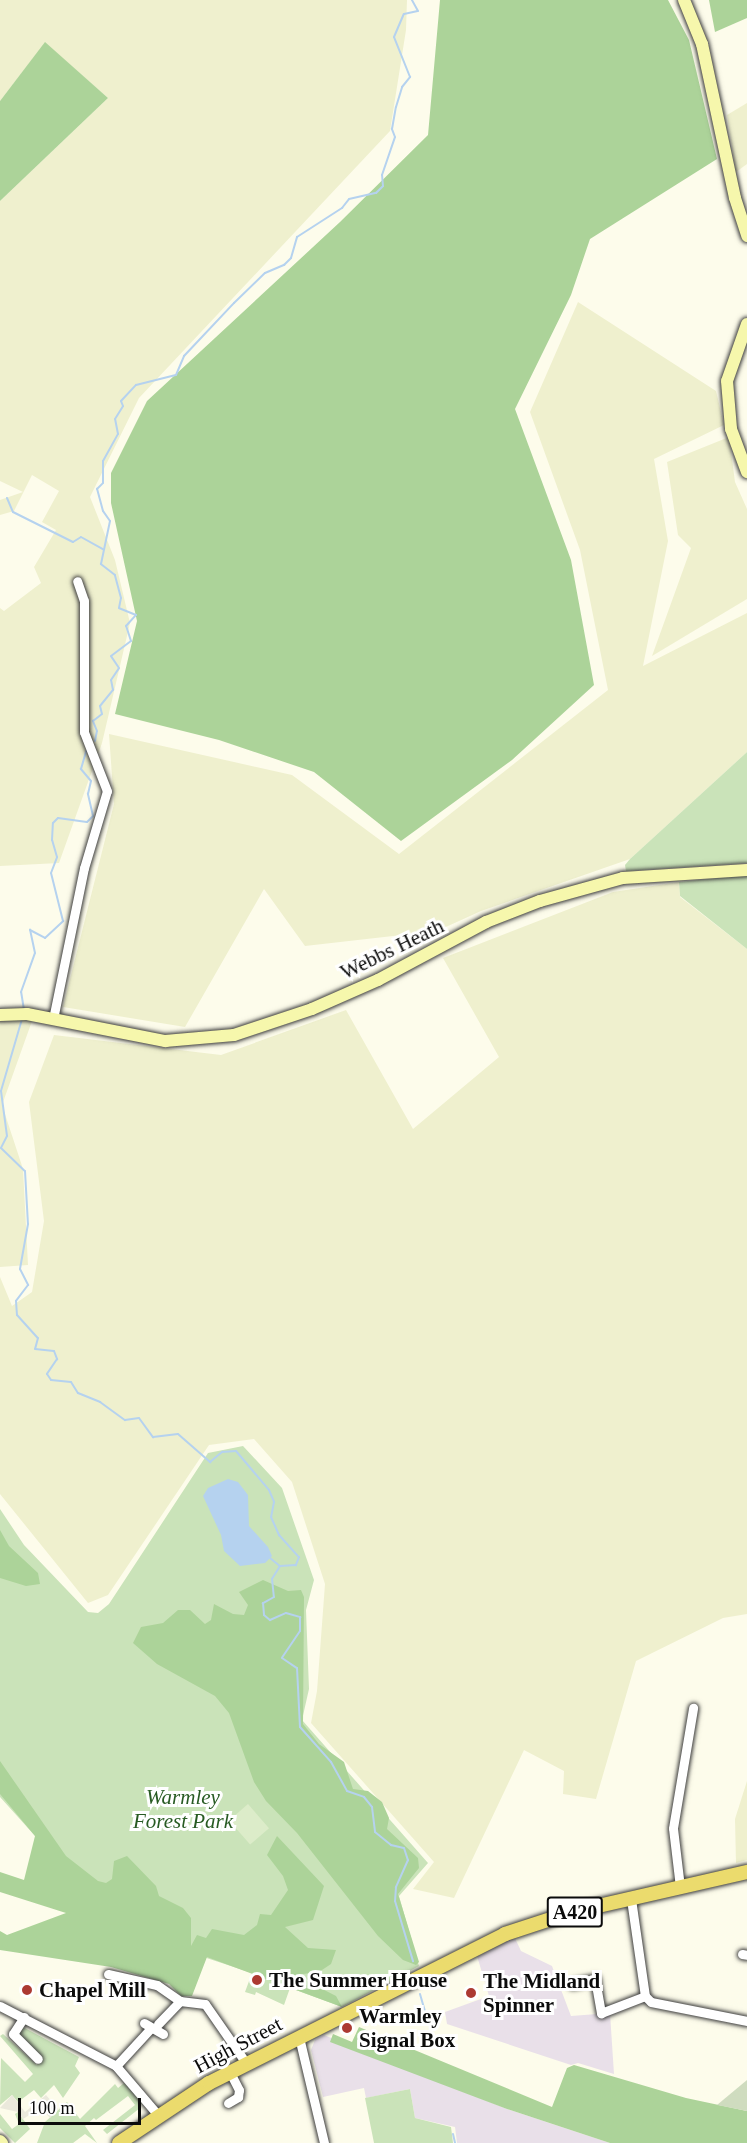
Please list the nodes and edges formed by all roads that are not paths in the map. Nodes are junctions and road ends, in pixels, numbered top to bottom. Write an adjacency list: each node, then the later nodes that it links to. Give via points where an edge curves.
1 (684, 0): 2 (street, via 702,44 735,198)
2 (747, 236)
3 (747, 324): 4 (street, via 727,381 731,429)
4 (747, 472)
5 (77, 581): 8 (street, via 84,601 84,732 106,791 84,868)
6 (747, 870): 8 (street, Webbs Heath, via 623,878 540,901 486,922 378,980 312,1009 234,1035 165,1041)
7 (5, 1014): 8 (street, Webbs Heath)
8 (52, 1019)
9 (693, 1708): 11 (street, via 673,1828)
10 (747, 1872): 11 (main road, A420)
11 (680, 1887): 12 (main road, A420)
12 (631, 1899): 15 (street); 22 (main road, High Street / A420, via 505,1934)
13 (108, 1974): 16 (street, via 157,1985)
14 (572, 1984): 15 (street, via 595,1978 601,2013)
15 (645, 1996): 19 (street, via 651,2002)
16 (180, 2001): 20 (street); 24 (street, via 205,2004 214,2012)
17 (0, 2006): 18 (street)
18 (24, 2017): 23 (street, via 13,2034); 25 (street)
19 (747, 2021)
20 (151, 2025): 21 (street); 25 (street)
21 (163, 2034)
22 (299, 2037): 24 (main road, High Street / A420); 30 (street)
23 (38, 2059)
24 (246, 2063): 26 (main road, High Street / A420)
25 (116, 2066): 28 (street)
26 (230, 2072): 27 (street, via 239,2090 238,2097); 28 (main road, High Street / A420)
27 (228, 2103)
28 (158, 2115): 29 (main road, High Street / A420)
29 (120, 2143)
30 (324, 2143)

